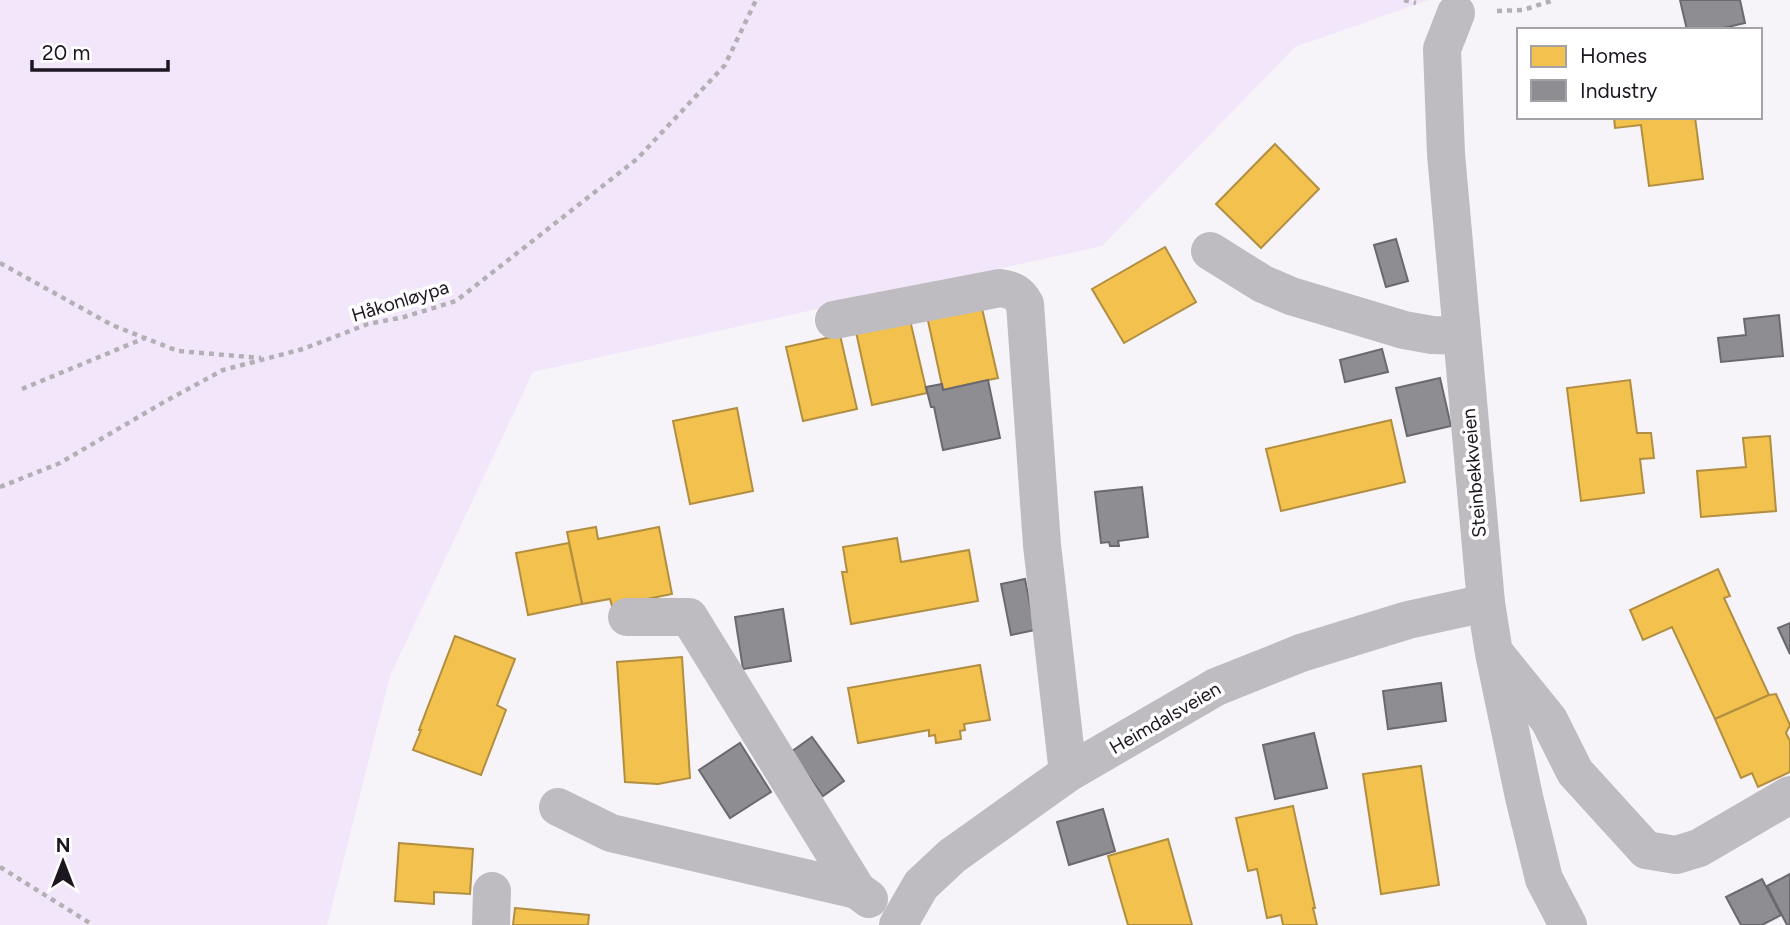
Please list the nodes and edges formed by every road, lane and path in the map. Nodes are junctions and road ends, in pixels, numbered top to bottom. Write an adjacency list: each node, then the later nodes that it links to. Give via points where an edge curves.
1 (756, 0): 9 (path, Håkonløypa, via 724,65 637,159 456,301 368,324)
2 (1554, 0): 3 (path, via 1523,10)
3 (1456, 13): 7 (street, Steinbekkveien, via 1442,49)
4 (1210, 251): 7 (street, via 1291,296 1404,330)
5 (0, 263): 8 (path, via 112,325)
6 (834, 320): 15 (street, via 1000,288 1013,290 1025,304 1042,545)
7 (1462, 337): 12 (street, Steinbekkveien)
8 (145, 338): 9 (path, via 178,351); 10 (path)
9 (265, 359): 11 (path, Håkonløypa, via 223,370 61,463)
10 (22, 389)
11 (0, 487)
12 (1486, 603): 14 (street, Steinbekkveien); 15 (street, Heimdalsveien, via 1408,620 1301,653 1216,687)
13 (627, 617): 19 (street, via 689,617)
14 (1494, 653): 16 (street, via 1549,720 1575,772 1646,850 1676,855 1699,848); 22 (street, Steinbekkveien, via 1544,879)
15 (1069, 773): 20 (street, Heimdalsveien, via 952,856 921,886)
16 (1790, 794)
17 (558, 807): 19 (street, via 611,833)
18 (0, 867): 21 (path)
19 (857, 890): 20 (street)
20 (898, 924)
21 (93, 925)
22 (1569, 925)

